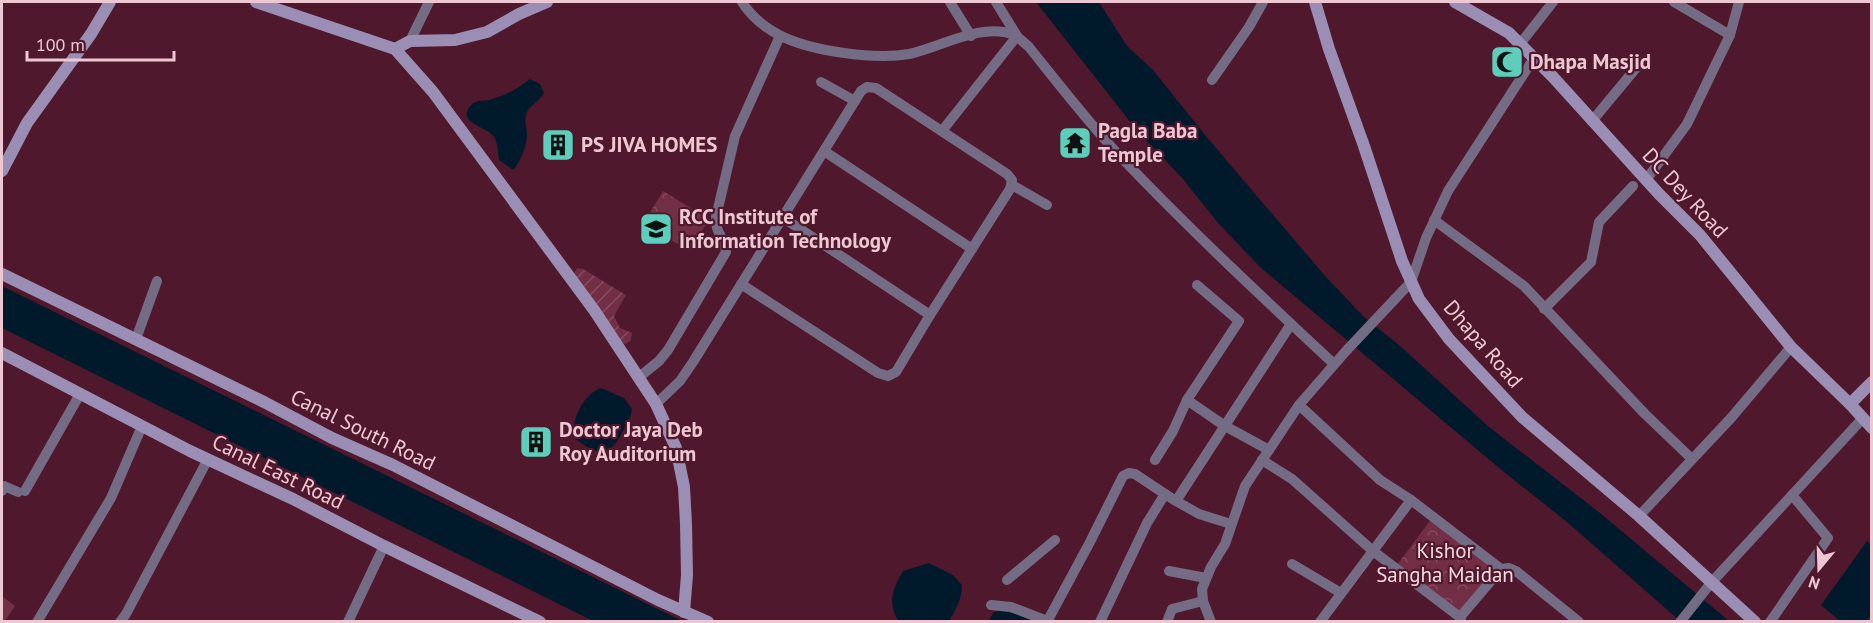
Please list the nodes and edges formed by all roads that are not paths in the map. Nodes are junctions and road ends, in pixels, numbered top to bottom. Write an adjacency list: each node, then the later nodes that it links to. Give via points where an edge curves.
1 (110, 2): 29 (street, via 92,34 27,123)
2 (256, 2): 20 (street)
3 (429, 2): 18 (street)
4 (547, 2): 18 (street, via 488,32 455,40)
5 (742, 2): 15 (street, via 760,23)
6 (951, 2): 16 (street)
7 (996, 2): 17 (street)
8 (1263, 2): 23 (street)
9 (1315, 2): 39 (street, Dhapa Road)
10 (1553, 2): 19 (street)
11 (1674, 2): 14 (street)
12 (1738, 2): 14 (street)
13 (1460, 3): 19 (street, DC Dey Road)
14 (1731, 35): 30 (street, via 1687,124)
15 (780, 36): 16 (street, via 829,51 886,55 907,54); 49 (street, via 731,151 716,217 726,252 668,350)
16 (971, 36): 17 (street, via 986,31)
17 (1017, 36): 27 (street); 44 (street, via 1115,150 1223,261)
18 (410, 41): 20 (street)
19 (1520, 44): 21 (street, DC Dey Road)
20 (394, 49): 49 (street, via 433,92 594,310)
21 (1534, 58): 26 (street, DC Dey Road); 35 (street, via 1448,191)
22 (1641, 62): 26 (street)
23 (1212, 80)
24 (821, 82): 25 (street)
25 (855, 101): 27 (street, via 867,87 876,88); 28 (street)
26 (1592, 121): 30 (street, DC Dey Road)
27 (942, 131): 31 (street, via 1007,174)
28 (824, 151): 34 (street); 36 (street)
29 (2, 171)
30 (1646, 180): 46 (street, DC Dey Road, via 1700,235)
31 (1012, 185): 33 (street); 36 (street)
32 (1633, 186): 42 (street, via 1599,222 1591,262)
33 (1047, 205)
34 (782, 217): 40 (street); 43 (street)
35 (1434, 220): 39 (street); 42 (street, via 1524,286)
36 (972, 249): 43 (street)
37 (2, 274): 45 (street, Canal South Road)
38 (157, 281): 45 (street)
39 (1411, 282): 48 (street); 70 (street, Dhapa Road, via 1449,339 1522,417)
40 (741, 284): 43 (street, via 888,376 896,372); 53 (street, via 680,381)
41 (1197, 285): 52 (street, via 1239,321)
42 (1544, 309): 62 (street)
43 (930, 315)
44 (1291, 324): 48 (street); 58 (street)
45 (136, 339): 84 (street, Canal South Road, via 393,465)
46 (1791, 347): 54 (street, DC Dey Road); 62 (street)
47 (2, 353): 51 (street, Canal East Road)
48 (1334, 364): 55 (street)
49 (638, 378): 53 (street)
50 (1872, 382): 54 (street)
51 (80, 394): 57 (street, Canal East Road); 65 (street, via 22,492 4,486)
52 (1187, 400): 58 (street); 63 (street)
53 (656, 404): 84 (street, via 676,448 684,487)
54 (1850, 404): 56 (street, DC Dey Road)
55 (1299, 405): 60 (street); 68 (street, via 1380,480)
56 (1863, 418): 59 (street, DC Dey Road); 67 (street)
57 (142, 426): 61 (street, Canal East Road); 87 (street, via 111,498)
58 (1225, 426): 60 (street); 69 (street)
59 (1872, 428)
60 (1269, 450): 64 (street)
61 (208, 459): 73 (street, Canal East Road); 85 (street)
62 (1692, 459): 70 (street)
63 (1155, 460)
64 (1262, 460): 71 (street, via 1245,486); 74 (street, via 1292,479)
65 (2, 491)
66 (1165, 494): 69 (street); 91 (street, via 1135,474 1123,476); 92 (street)
67 (1792, 495): 80 (street); 99 (street, via 1828,538)
68 (1412, 500): 74 (street); 76 (street)
69 (1176, 501): 71 (street, via 1199,514)
70 (1639, 516): 80 (street, Dhapa Road)
71 (1231, 524): 78 (street)
72 (1055, 540): 79 (street)
73 (384, 546): 88 (street); 89 (street, Canal East Road)
74 (1373, 551): 81 (street); 86 (street)
75 (1292, 564): 81 (street)
76 (1502, 569): 86 (street); 96 (street, via 1513,569)
77 (1169, 571): 78 (street)
78 (1206, 578): 82 (street)
79 (1007, 580)
80 (1711, 583): 97 (street); 98 (street, Dhapa Road)
81 (1341, 593): 95 (street)
82 (1203, 601): 93 (street, via 1172,609); 94 (street)
83 (991, 605): 91 (street, via 1011,606)
84 (686, 617): 90 (street, Canal South Road)
85 (124, 620)
86 (1460, 620)
87 (37, 621)
88 (348, 621)
89 (540, 621)
90 (708, 621)
91 (1049, 621)
92 (1100, 621)
93 (1167, 621)
94 (1212, 621)
95 (1320, 621)
96 (1579, 621)
97 (1680, 621)
98 (1755, 621)
99 (1770, 621)

